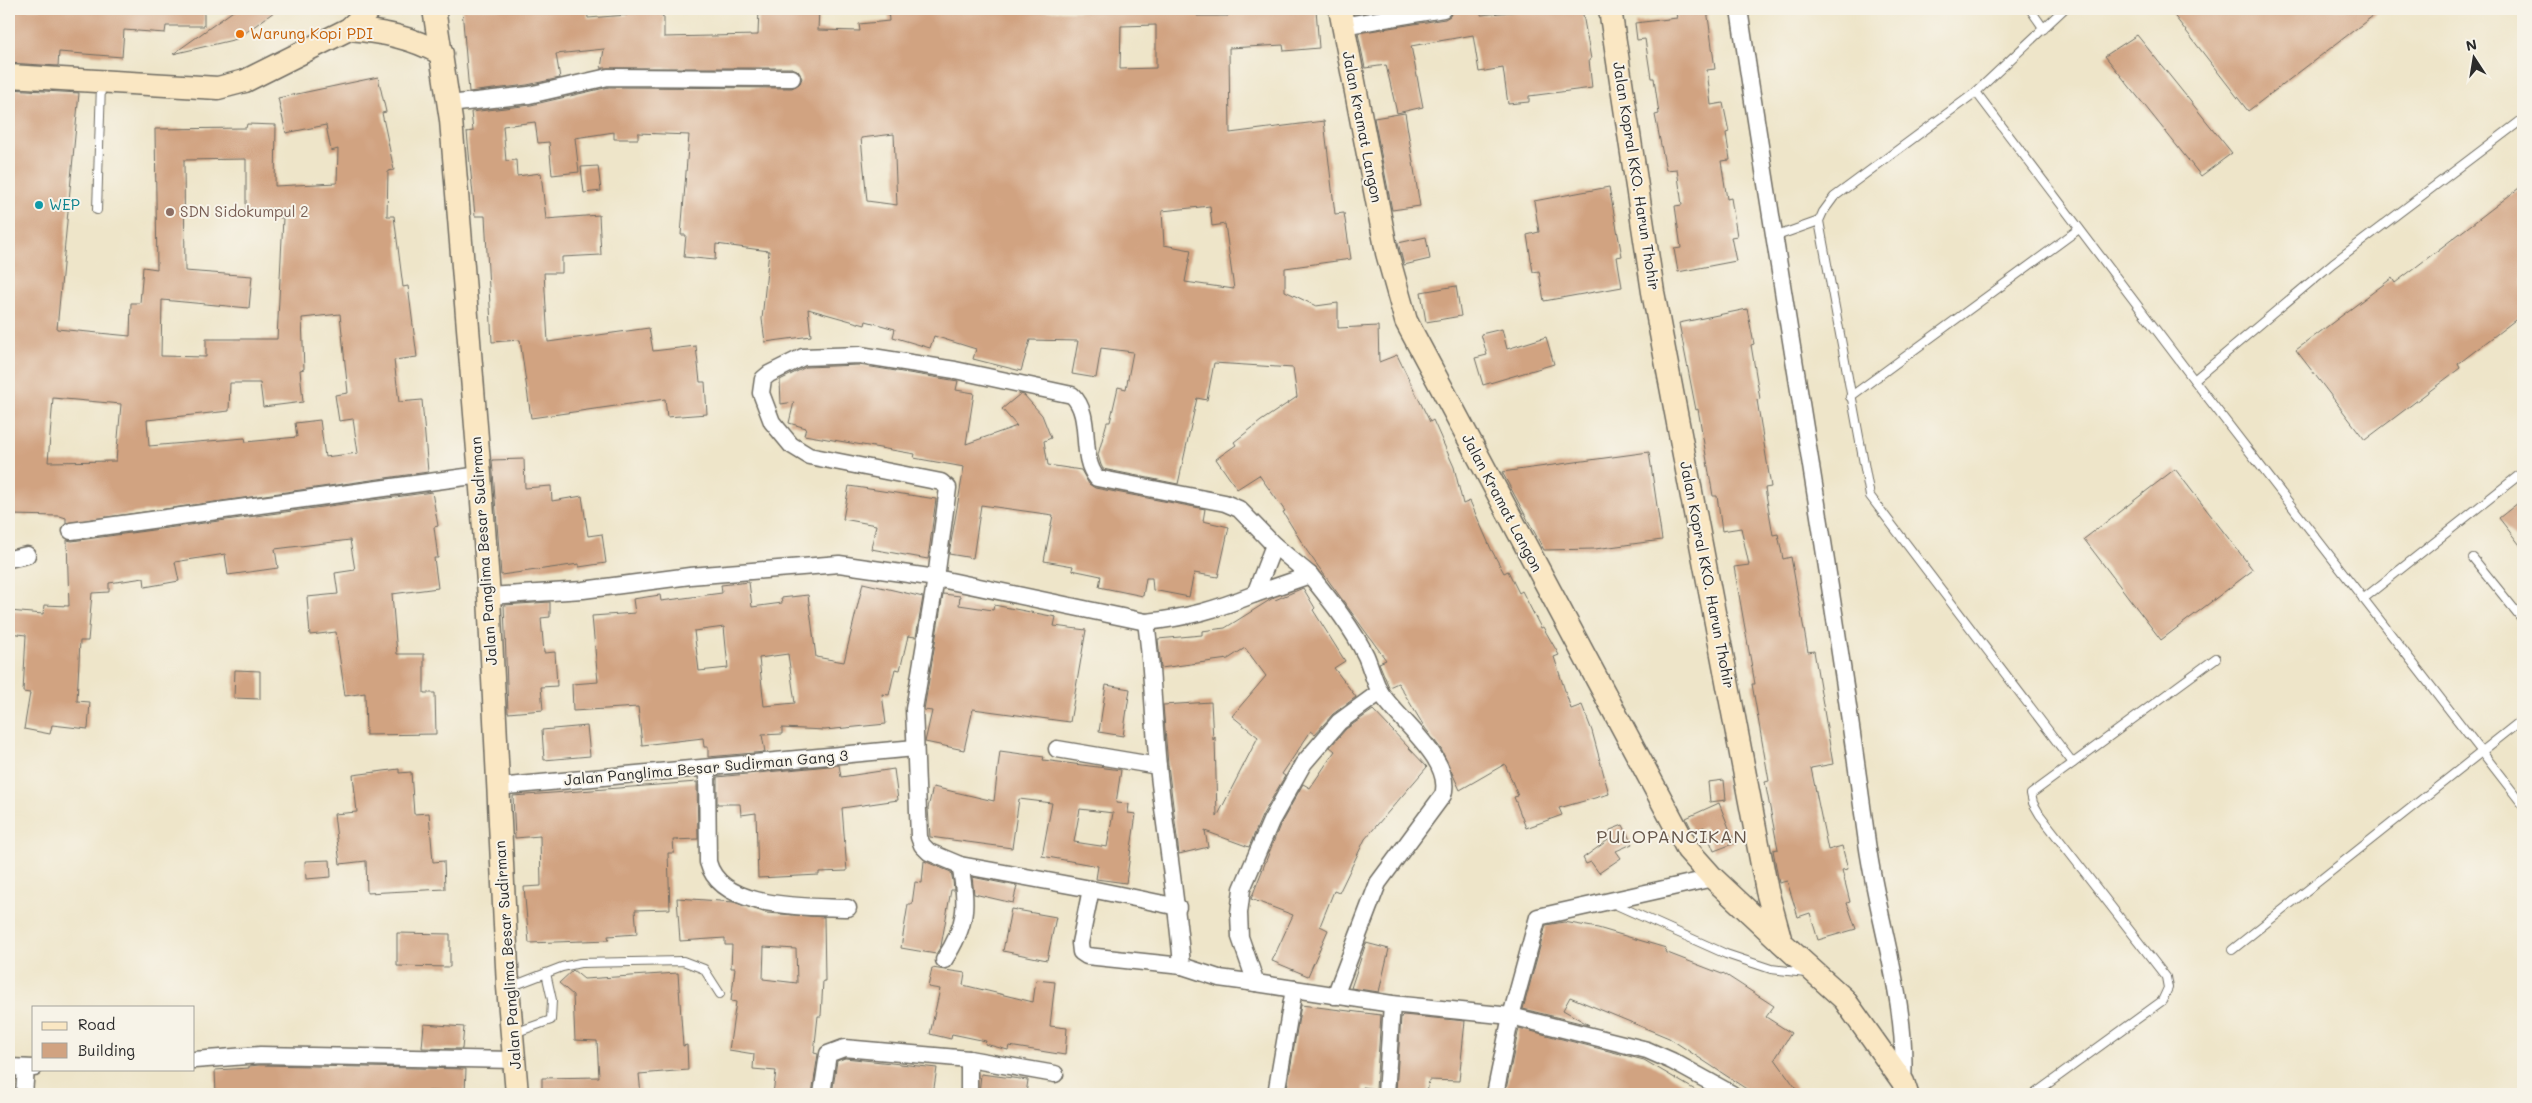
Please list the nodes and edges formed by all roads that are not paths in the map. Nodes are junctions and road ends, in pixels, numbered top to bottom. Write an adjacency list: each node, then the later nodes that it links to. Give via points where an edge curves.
1 (361, 9): 11 (main road)
2 (370, 9): 11 (main road)
3 (434, 9): 13 (main road, Jalan Panglima Besar Sudirman)
4 (440, 9): 13 (main road)
5 (1443, 9): 10 (street)
6 (1610, 9): 57 (main road, Jalan Kopral KKO. Harun Thohir, via 1653,292 1767,891)
7 (1739, 9): 23 (street)
8 (2030, 9): 12 (lane)
9 (2064, 9): 12 (lane)
10 (1341, 17): 52 (main road, Jalan Kramat Langon, via 1387,253 1406,322 1688,850)
11 (349, 29): 13 (main road, via 403,37); 16 (main road, via 245,81 218,88)
12 (2044, 29): 17 (lane)
13 (442, 54): 18 (main road, Jalan Panglima Besar Sudirman)
14 (9, 76): 16 (main road)
15 (792, 78): 18 (street, via 608,77 529,95)
16 (101, 82): 20 (lane)
17 (1976, 92): 21 (lane, via 1834,197); 22 (lane)
18 (449, 104): 27 (main road, Jalan Panglima Besar Sudirman)
19 (2523, 119): 24 (lane, via 2333,263)
20 (97, 210)
21 (1819, 221): 23 (lane); 25 (lane)
22 (2079, 229): 24 (lane); 25 (lane)
23 (1773, 237): 77 (street, via 1875,895 1894,972 1905,1056)
24 (2194, 380): 37 (lane)
25 (1850, 397): 46 (lane, via 1864,474 1876,506)
26 (2523, 472): 37 (lane)
27 (480, 475): 28 (street); 36 (main road, Jalan Panglima Besar Sudirman)
28 (71, 532)
29 (1274, 545): 33 (street); 34 (street, via 1240,509 1225,503 1097,478 1089,465 1080,408 1072,396 955,370 860,355 803,357 768,374 763,379 760,393 772,422 791,445 808,456 946,485 949,492); 35 (street)
30 (27, 555): 32 (street)
31 (2473, 558): 38 (lane)
32 (9, 559)
33 (1310, 575): 35 (street); 41 (street, via 1366,655)
34 (936, 578): 36 (street, via 821,564 583,590); 39 (street); 43 (street, via 917,684)
35 (1255, 594): 39 (street, via 1210,612)
36 (489, 596): 49 (main road, Jalan Panglima Besar Sudirman)
37 (2363, 599): 45 (lane)
38 (2523, 620)
39 (1146, 622): 47 (street)
40 (2216, 658): 46 (lane)
41 (1380, 692): 63 (street, via 1339,722 1303,764 1271,821 1253,863 1242,889 1239,913 1240,937); 67 (street, via 1436,760 1446,786 1444,795 1378,883)
42 (2523, 719): 45 (lane)
43 (914, 748): 48 (street, Jalan Panglima Besar Sudirman Gang 3); 51 (street, via 922,845 929,852)
44 (1057, 749): 47 (street)
45 (2482, 752): 50 (lane); 58 (lane)
46 (2072, 764): 86 (lane, via 2031,794 2032,803 2166,977 2168,988 2162,1000)
47 (1158, 766): 55 (street, via 1169,864)
48 (707, 768): 49 (street, Jalan Panglima Besar Sudirman Gang 3); 56 (street, via 708,862 711,875 722,886 772,904)
49 (497, 787): 64 (main road, Jalan Panglima Besar Sudirman)
50 (2523, 805)
51 (960, 865): 53 (street); 59 (street, via 965,903 959,937)
52 (1713, 878): 54 (street); 57 (main road, Jalan Kramat Langon)
53 (1092, 889): 55 (street); 60 (street, via 1080,943 1081,952 1087,956)
54 (1606, 900): 62 (lane, via 1726,954 1771,969); 69 (street, via 1538,917)
55 (1178, 907): 60 (street)
56 (848, 908)
57 (1781, 942): 62 (main road)
58 (2232, 950)
59 (944, 960)
60 (1182, 966): 63 (street, via 1219,978)
61 (546, 973): 64 (lane); 66 (lane, via 580,964 683,961 704,969); 70 (lane, via 552,1000 551,1020)
62 (1813, 973): 77 (main road, via 1844,1000)
63 (1256, 983): 65 (street)
64 (508, 988): 70 (main road, Jalan Panglima Besar Sudirman)
65 (1294, 989): 67 (street); 82 (street)
66 (720, 994)
67 (1335, 996): 68 (street)
68 (1392, 1004): 69 (street); 83 (street)
69 (1511, 1016): 84 (street); 85 (street, via 1647,1050)
70 (512, 1034): 73 (main road, Jalan Panglima Besar Sudirman)
71 (969, 1059): 76 (street); 80 (street, via 844,1048 828,1054); 81 (street)
72 (195, 1060): 73 (street, via 260,1055)
73 (514, 1060): 79 (main road, Jalan Panglima Besar Sudirman)
74 (9, 1067): 75 (street)
75 (30, 1068): 78 (street)
76 (1055, 1074)
77 (1905, 1088)
78 (24, 1094)
79 (517, 1094)
80 (822, 1094)
81 (969, 1094)
82 (1276, 1094)
83 (1386, 1094)
84 (1495, 1094)
85 (1732, 1094)
86 (2034, 1094)

